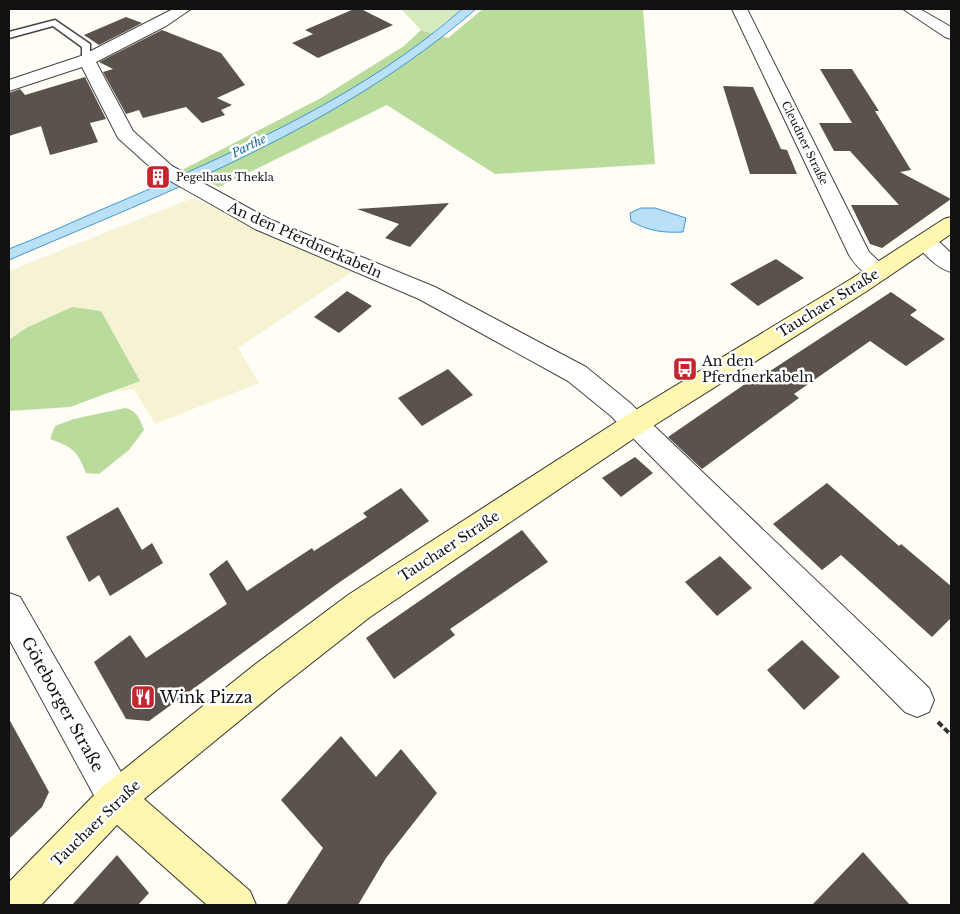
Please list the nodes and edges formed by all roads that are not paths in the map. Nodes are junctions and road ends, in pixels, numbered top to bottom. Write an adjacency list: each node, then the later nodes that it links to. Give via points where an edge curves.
1 (183, 9): 6 (street, via 162,23)
2 (739, 9): 11 (street, Cleudner Straße, via 860,255 866,264)
3 (910, 9): 4 (street)
4 (951, 34)
5 (9, 36): 6 (lane, via 55,23 87,46)
6 (87, 60): 7 (street); 12 (street, An den Pferdnerkabeln, via 125,134 165,170 262,224 443,302 578,374 620,409)
7 (9, 86)
8 (951, 224): 9 (main road, Tauchaer Straße)
9 (926, 242): 10 (street); 11 (main road, Tauchaer Straße)
10 (951, 265)
11 (879, 272): 12 (main road, Tauchaer Straße)
12 (633, 425): 14 (street, An den Pferdnerkabeln); 15 (main road, Tauchaer Straße, via 359,606)
13 (9, 608): 15 (street, Göteborger Straße)
14 (917, 700)
15 (116, 799): 16 (main road, Tauchaer Straße); 17 (main road)
16 (14, 905)
17 (236, 905)

